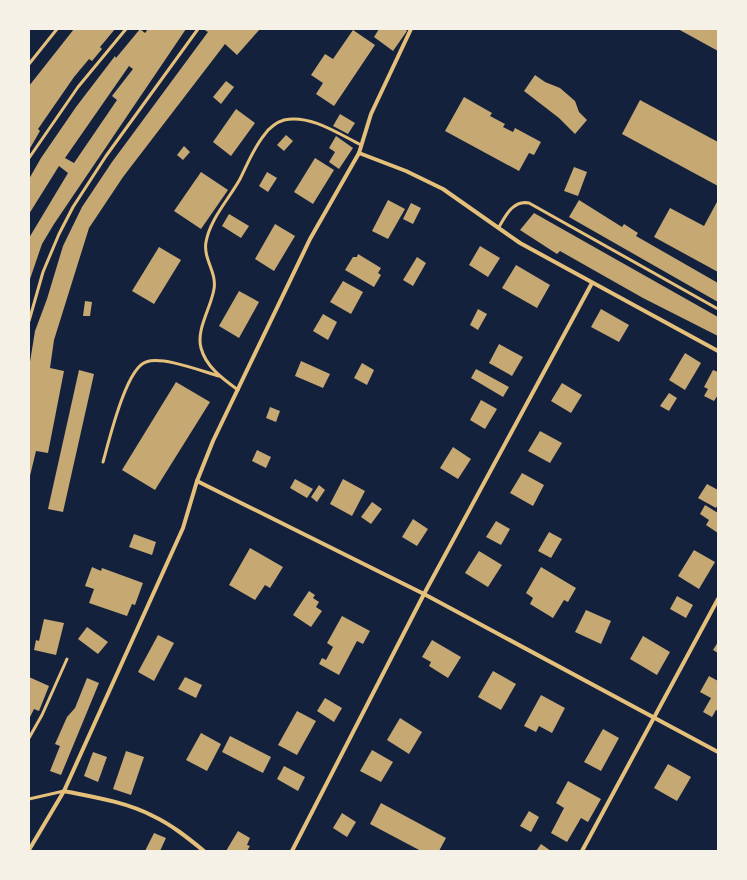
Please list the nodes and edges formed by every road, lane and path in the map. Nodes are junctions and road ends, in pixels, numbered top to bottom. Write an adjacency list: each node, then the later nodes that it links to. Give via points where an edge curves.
1 (57, 29): 5 (lane)
2 (126, 29): 8 (lane, via 78,87)
3 (198, 29): 12 (lane, via 106,156 73,207 43,272)
4 (411, 29): 6 (street, via 372,114)
5 (29, 64)
6 (361, 145): 7 (street); 14 (lane, via 323,127 289,119 276,123 255,148 207,236 206,252 215,280 200,340 208,363)
7 (358, 153): 9 (street, via 424,178); 15 (street, via 310,239)
8 (29, 158)
9 (498, 227): 10 (street, via 520,243); 11 (lane, via 515,205 521,201 529,203)
10 (592, 283): 13 (street); 18 (street)
11 (718, 309)
12 (29, 321)
13 (718, 351)
14 (220, 376): 15 (lane); 16 (lane, via 162,362 148,361 142,364 135,370 126,388)
15 (238, 390): 17 (street)
16 (103, 462)
17 (197, 481): 18 (street); 24 (street, via 183,528)
18 (424, 594): 21 (street); 28 (street)
19 (718, 598): 21 (street)
20 (67, 659): 22 (lane)
21 (654, 718): 23 (street); 29 (street)
22 (29, 738)
23 (718, 752)
24 (64, 791): 25 (lane); 26 (street); 27 (street, via 123,804 152,815)
25 (29, 799)
26 (29, 850)
27 (204, 851)
28 (292, 851)
29 (582, 851)

